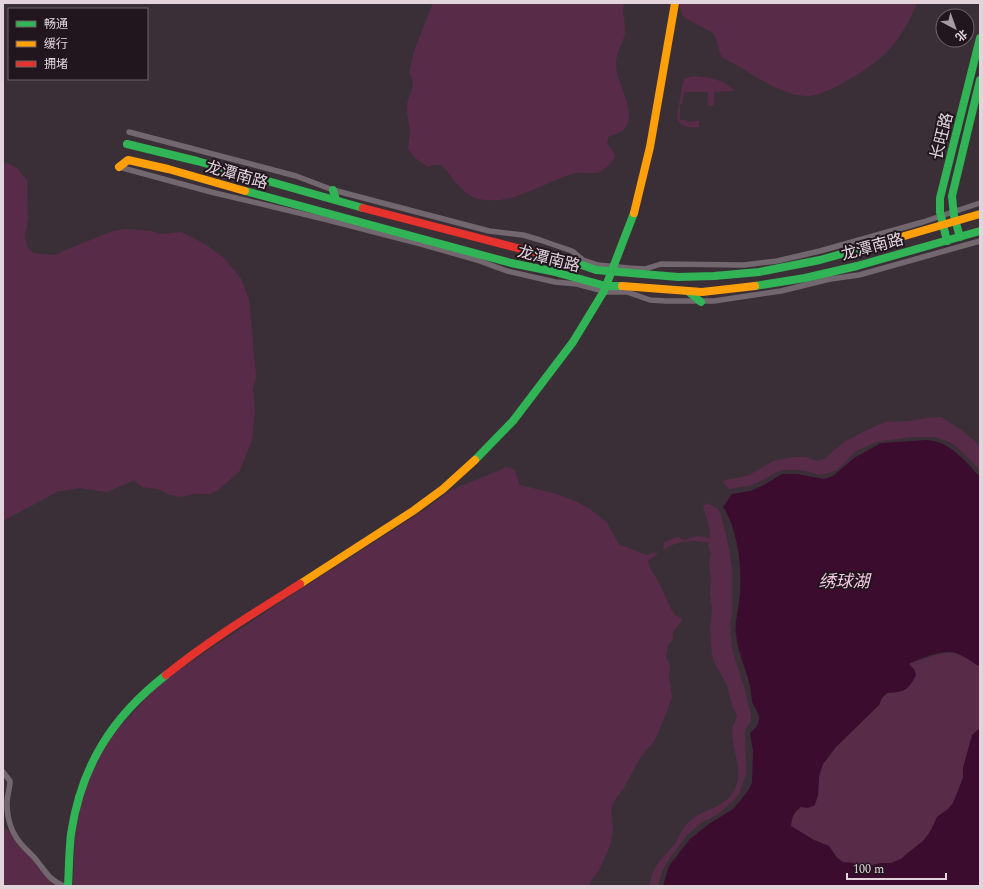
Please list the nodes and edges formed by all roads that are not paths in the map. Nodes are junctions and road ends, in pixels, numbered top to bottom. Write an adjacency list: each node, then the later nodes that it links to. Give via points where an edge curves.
1 (676, 3): 19 (main road, via 647,162 636,207)
2 (980, 38): 12 (main road, 长旺路, via 940,198)
3 (980, 80): 10 (main road, 长旺路, via 952,196)
4 (130, 132): 7 (street, via 296,176)
5 (127, 144): 8 (main road, 龙潭南路)
6 (119, 167): 20 (main road, 龙潭南路, via 128,160 168,169 511,263); 22 (street, via 421,244 507,271 555,282)
7 (333, 190): 8 (main road); 19 (street, via 489,231 531,238)
8 (336, 200): 18 (main road, 龙潭南路)
9 (980, 203): 10 (street)
10 (953, 212): 12 (street); 13 (main road, 长旺路)
11 (980, 214): 13 (main road, 龙潭南路)
12 (942, 221): 13 (main road, 龙潭南路); 16 (main road, 长旺路); 19 (street, via 777,261 744,264 661,264 645,269); 21 (main road, 龙潭南路, via 834,256 776,269 714,276)
13 (955, 222): 15 (main road, 长旺路)
14 (980, 231): 15 (main road, 龙潭南路)
15 (960, 237): 16 (main road, 龙潭南路)
16 (947, 241): 24 (main road, 龙潭南路, via 857,266 781,283)
17 (980, 242): 25 (street, via 860,275 839,277 782,291)
18 (554, 258): 19 (main road, 龙潭南路, via 596,270); 20 (main road)
19 (612, 269): 21 (main road, 龙潭南路); 22 (main road)
20 (551, 271): 22 (main road, 龙潭南路)
21 (669, 276): 23 (main road)
22 (605, 289): 23 (main road, 龙潭南路, via 629,286); 25 (street, via 627,292 650,300); 28 (main road, via 573,342 527,405 485,451 443,489 184,660 150,687 112,727 81,788 71,834)
23 (668, 290): 24 (main road, 龙潭南路)
24 (689, 292): 25 (main road)
25 (701, 302)
26 (3, 772): 27 (street, via 10,781 7,800 10,829 54,882)
27 (64, 886)
28 (68, 886)

